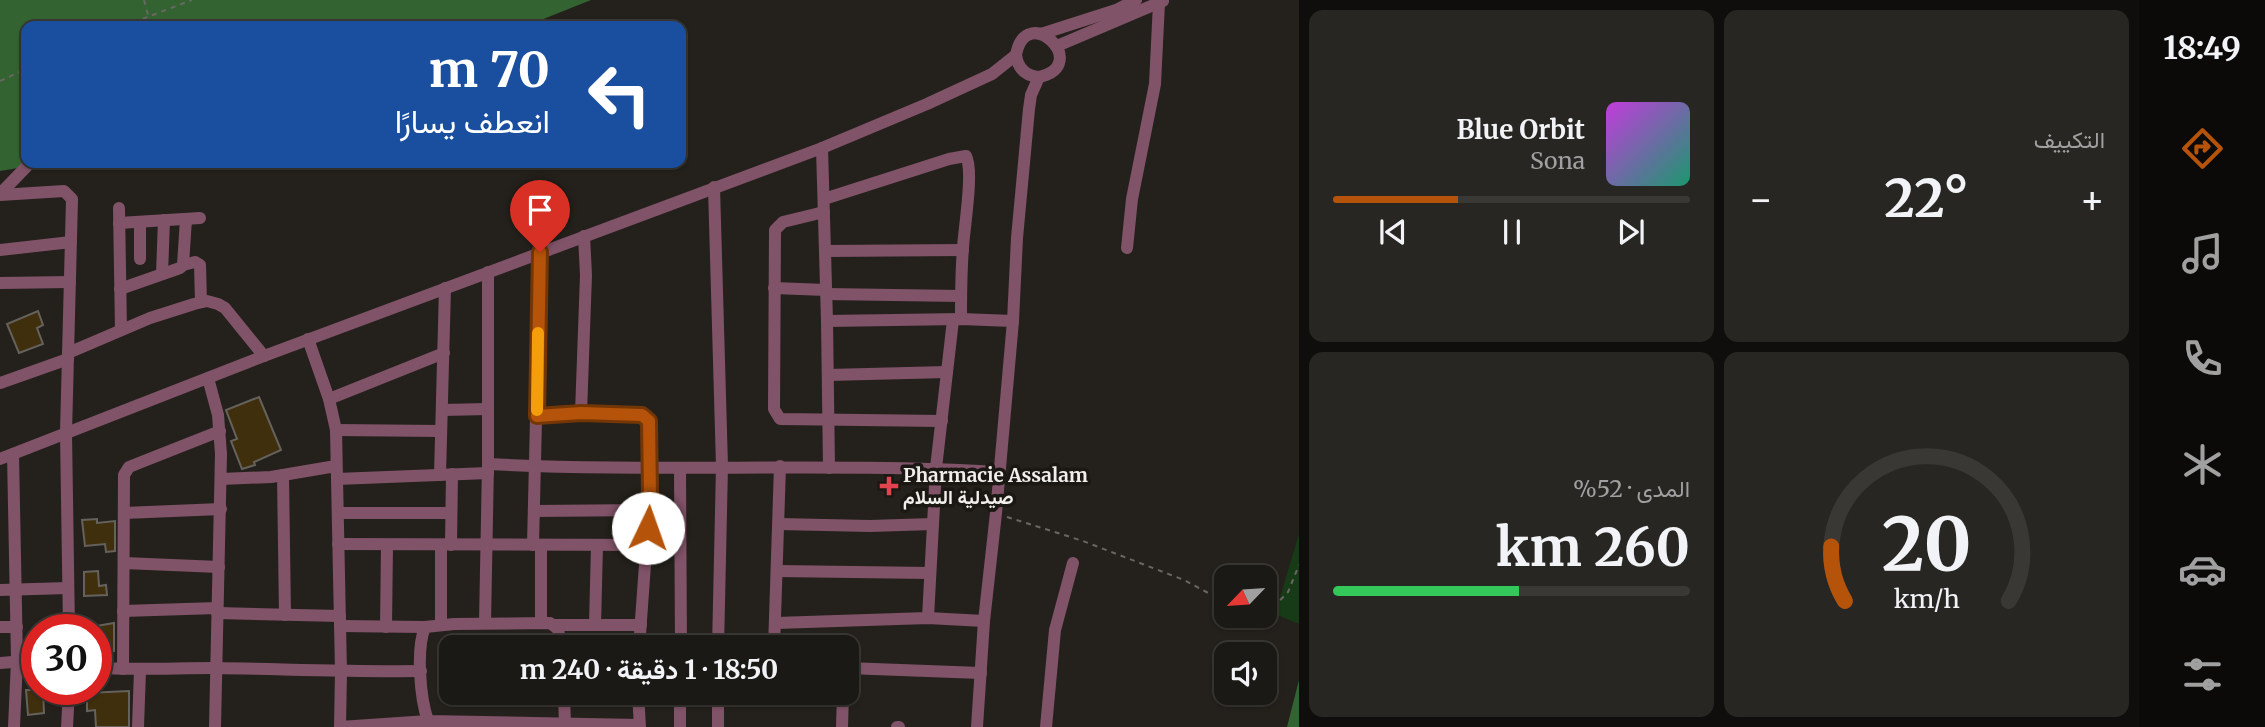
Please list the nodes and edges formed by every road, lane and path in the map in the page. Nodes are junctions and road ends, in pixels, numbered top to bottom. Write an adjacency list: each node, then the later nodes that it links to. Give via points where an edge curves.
1 (144, 0): 5 (path)
2 (192, 0): 5 (path)
3 (1136, 0): 7 (street)
4 (1162, 2): 8 (street); 28 (street, via 1155,84)
5 (149, 16): 6 (path)
6 (136, 21)
7 (1041, 34): 8 (street); 9 (street, via 1021,42)
8 (1057, 46): 11 (street, via 1056,67)
9 (1019, 64): 11 (street, via 1027,74); 13 (street); 14 (street)
10 (21, 71): 12 (path)
11 (1039, 77): 13 (street)
12 (0, 81)
13 (1031, 95): 47 (street)
14 (822, 148): 16 (street); 18 (street)
15 (25, 168): 17 (street)
16 (714, 187): 26 (street); 70 (street)
17 (0, 194): 27 (street, via 67,192 72,199)
18 (824, 199): 20 (street); 30 (street, via 966,156)
19 (119, 208): 25 (street)
20 (824, 212): 31 (street); 40 (street, via 783,222 775,230)
21 (200, 218): 22 (street)
22 (186, 219): 23 (street); 34 (street)
23 (164, 220): 24 (street); 36 (street)
24 (139, 222): 25 (street); 33 (street)
25 (119, 223): 41 (street)
26 (584, 236): 32 (street); 60 (street)
27 (72, 242): 29 (street); 37 (street)
28 (1127, 248)
29 (0, 250)
30 (962, 250): 31 (street); 43 (street)
31 (825, 251): 42 (street)
32 (540, 252): 35 (street); 61 (street)
33 (139, 259)
34 (183, 265): 36 (street); 44 (street, via 200,265)
35 (488, 272): 39 (street); 58 (street)
36 (162, 274): 41 (street)
37 (70, 282): 38 (street); 51 (street)
38 (0, 283)
39 (445, 288): 49 (street); 50 (street)
40 (774, 288): 42 (street); 62 (street, via 774,409 780,419)
41 (120, 289): 48 (street)
42 (826, 292): 43 (street); 46 (street)
43 (961, 296): 45 (street)
44 (201, 302): 48 (street); 52 (street, via 225,308)
45 (957, 319): 46 (street); 47 (street); 53 (street)
46 (828, 321): 54 (street)
47 (1013, 321): 78 (street)
48 (121, 330): 51 (street)
49 (308, 339): 52 (street); 57 (street)
50 (444, 353): 57 (street); 59 (street)
51 (68, 356): 56 (street); 67 (street)
52 (264, 356): 55 (street)
53 (947, 372): 54 (street); 63 (street)
54 (828, 374): 62 (street)
55 (208, 378): 65 (street); 67 (street)
56 (0, 383)
57 (329, 398): 64 (street)
58 (488, 409): 59 (street); 77 (street)
59 (442, 410): 66 (street)
60 (581, 413): 61 (street); 73 (street, via 647,418)
61 (537, 416): 72 (street)
62 (829, 418): 63 (street); 75 (street)
63 (942, 421): 76 (street)
64 (336, 430): 66 (street); 79 (street)
65 (220, 431): 82 (street); 86 (street, via 129,467 124,475)
66 (442, 431): 80 (street)
67 (66, 433): 68 (street); 107 (street)
68 (13, 454): 69 (street); 100 (street)
69 (0, 459)
70 (722, 466): 71 (street); 74 (street); 133 (street)
71 (780, 466): 75 (street); 90 (street)
72 (536, 467): 73 (street); 77 (street); 85 (street)
73 (650, 468): 74 (street); 84 (street)
74 (680, 468): 132 (street)
75 (829, 468): 76 (street)
76 (936, 468): 78 (street); 91 (street)
77 (488, 469): 80 (street); 95 (street)
78 (999, 472): 89 (street)
79 (337, 473): 80 (street); 81 (street); 87 (street)
80 (446, 474): 88 (street)
81 (283, 475): 82 (street); 115 (street)
82 (221, 479): 83 (street)
83 (220, 509): 86 (street); 104 (street)
84 (648, 510): 85 (street); 98 (street)
85 (534, 512): 96 (street)
86 (124, 513): 101 (street)
87 (338, 513): 88 (street); 92 (street)
88 (452, 513): 94 (street)
89 (996, 513): 110 (path, via 1083,541); 118 (street)
90 (779, 524): 91 (street); 105 (street)
91 (933, 524): 106 (street)
92 (338, 544): 93 (street); 117 (street)
93 (387, 545): 94 (street); 128 (street)
94 (446, 545): 95 (street); 122 (street)
95 (487, 545): 96 (street); 120 (street)
96 (537, 545): 97 (street); 121 (street)
97 (597, 545): 98 (street); 124 (street)
98 (646, 545): 125 (street)
99 (0, 547): 100 (street)
100 (15, 547): 109 (street)
101 (124, 563): 104 (street); 113 (street)
102 (1073, 564): 166 (street, via 1055,630)
103 (1299, 565): 111 (path, via 1288,592)
104 (219, 567): 112 (street)
105 (777, 571): 106 (street); 119 (street)
106 (930, 573): 116 (street)
107 (68, 588): 109 (street); 114 (street)
108 (0, 590): 109 (street)
109 (16, 590): 127 (street)
110 (1214, 596)
111 (1278, 602)
112 (217, 610): 113 (street); 115 (street); 137 (street)
113 (123, 611): 140 (street)
114 (69, 614)
115 (285, 615): 117 (street)
116 (928, 618): 118 (street); 119 (street)
117 (340, 621): 128 (street); 143 (street)
118 (984, 621): 144 (street)
119 (776, 622): 134 (street)
120 (485, 623): 121 (street); 122 (street)
121 (541, 623): 123 (street)
122 (441, 625): 129 (street)
123 (555, 625): 124 (street); 130 (street)
124 (595, 625): 125 (street)
125 (641, 625): 131 (street)
126 (0, 627): 127 (street)
127 (17, 627): 135 (street)
128 (386, 627): 129 (street)
129 (425, 627): 142 (street)
130 (559, 635)
131 (640, 635)
132 (681, 635)
133 (718, 635)
134 (775, 635)
135 (18, 660): 136 (street); 157 (street)
136 (0, 663)
137 (215, 668): 141 (street); 143 (street); 160 (street)
138 (859, 668): 144 (street)
139 (112, 669): 140 (street)
140 (123, 669): 141 (street)
141 (140, 670): 159 (street)
142 (421, 671): 143 (street); 151 (street, via 422,700)
143 (341, 672): 161 (street)
144 (981, 673): 165 (street)
145 (68, 705): 158 (street)
146 (564, 705): 153 (street)
147 (639, 705): 156 (street)
148 (680, 705): 162 (street)
149 (718, 705): 163 (street)
150 (843, 705): 164 (street)
151 (429, 720): 152 (street); 161 (street)
152 (488, 724): 154 (street)
153 (565, 725): 154 (street); 155 (street)
154 (540, 726)
155 (595, 726): 156 (street)
156 (640, 726)
157 (14, 727)
158 (67, 727)
159 (138, 727)
160 (215, 727)
161 (340, 727)
162 (680, 727)
163 (718, 727)
164 (842, 727)
165 (977, 727)
166 (1046, 727)

